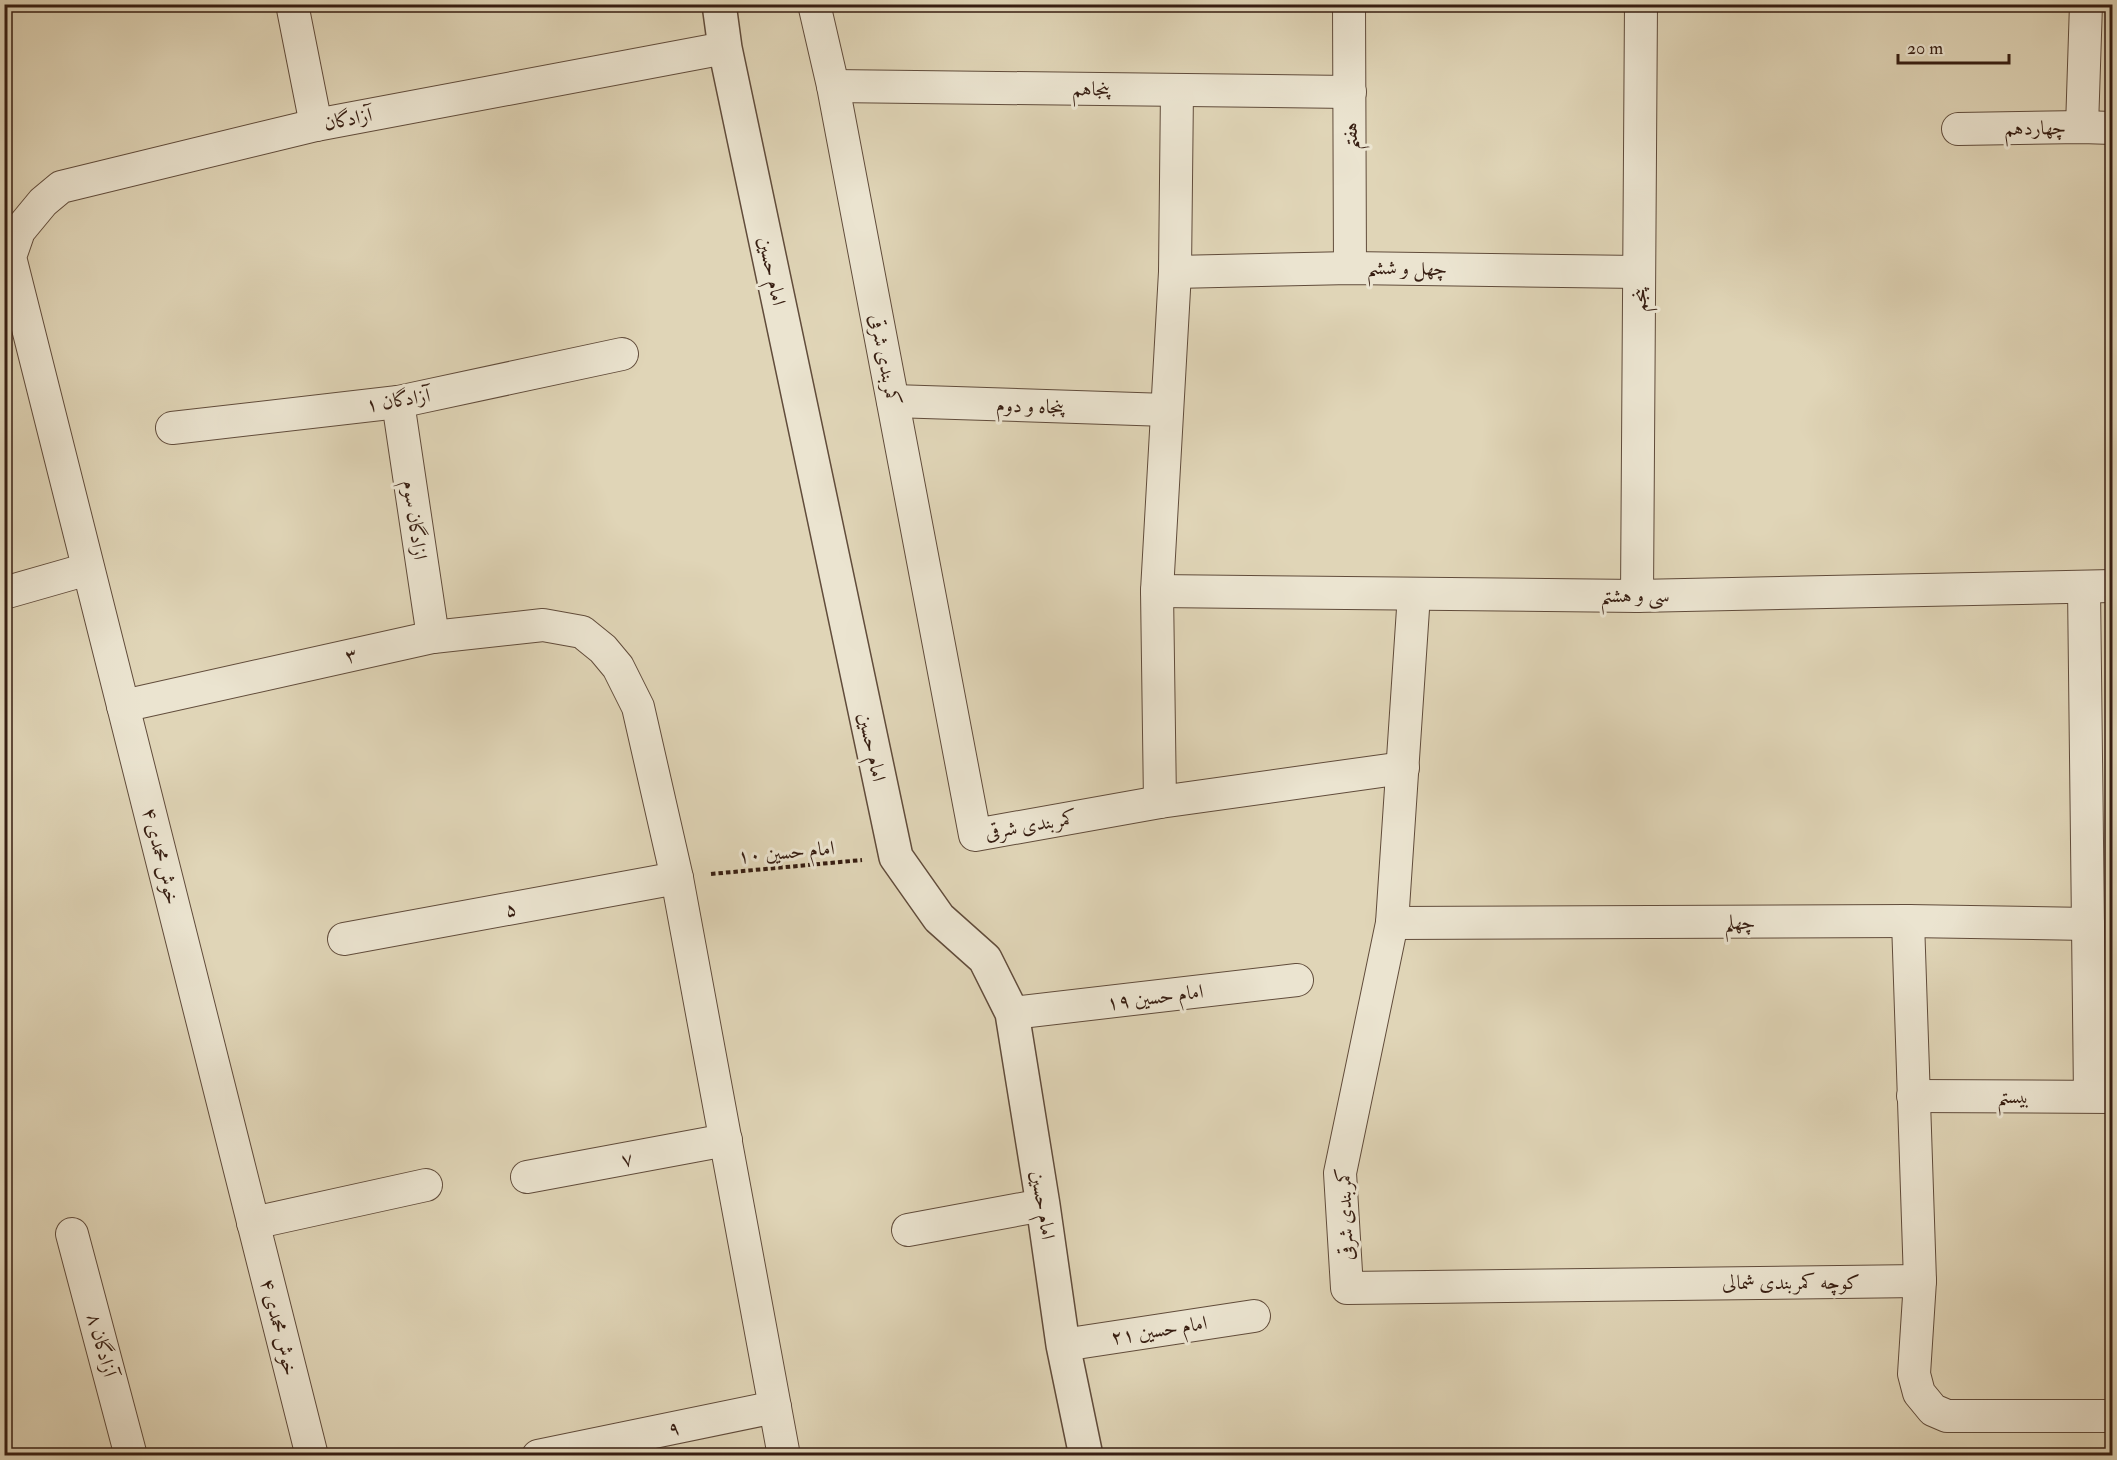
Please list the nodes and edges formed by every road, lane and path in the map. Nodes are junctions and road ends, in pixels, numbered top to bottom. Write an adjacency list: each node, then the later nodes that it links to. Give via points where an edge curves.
1 (292, 4): 11 (street)
2 (719, 4): 7 (street, امام حسین)
3 (813, 4): 8 (street, کمربندی شرقی)
4 (1349, 4): 10 (street, هفتم)
5 (1641, 4): 17 (street, پنجم)
6 (2086, 4): 12 (street)
7 (725, 48): 11 (street, آزادگان); 34 (street, امام حسین)
8 (833, 86): 9 (street, پنجاهم); 19 (street, کمربندی شرقی)
9 (1177, 90): 10 (street, پنجاهم); 16 (street)
10 (1350, 92): 15 (street, هفتم)
11 (316, 125): 14 (street, آزادگان, via 61,187 19,231)
12 (2097, 128): 13 (street, چهاردهم)
13 (1958, 129)
14 (10, 257): 23 (street, خوش محمدی ۴)
15 (1350, 268): 16 (street, چهل و ششم); 17 (street, چهل و ششم)
16 (1174, 272): 21 (street)
17 (1639, 272): 28 (street, پنجم)
18 (622, 354): 20 (street, آزادگان ۱)
19 (893, 401): 21 (street, پنجاه و دوم); 33 (street, کمربندی شرقی, via 975,835)
20 (398, 402): 22 (street, آزادگان ۱); 29 (street, ازادگان سوم)
21 (1167, 410): 25 (street)
22 (171, 428)
23 (88, 569): 26 (street); 30 (street, خوش محمدی ۴)
24 (2098, 586): 28 (street, سی و هشتم); 32 (street)
25 (1157, 591): 27 (street, سی و هشتم); 33 (street)
26 (4, 593)
27 (1414, 594): 28 (street, سی و هشتم); 31 (street)
28 (1637, 596)
29 (433, 637): 30 (street, ۳); 35 (street, ۳, via 543,626 582,632 603,649 618,667 638,707)
30 (123, 706): 48 (street, خوش محمدی ۴)
31 (1403, 768): 33 (street, کمربندی شرقی); 37 (street, کمربندی شرقی)
32 (2099, 784): 38 (street)
33 (1160, 802)
34 (896, 857): 35 (path, امام حسین ۱۰); 41 (street, امام حسین, via 939,918 985,959)
35 (677, 878): 39 (street, ۵); 44 (street)
36 (1908, 921): 37 (street, چهلم); 38 (street, چهلم); 42 (street)
37 (1392, 923): 52 (street, کمربندی شرقی, via 1340,1173)
38 (2088, 924): 43 (street)
39 (344, 939)
40 (1297, 980): 41 (street, امام حسین ۱۹)
41 (1012, 1013): 47 (street, امام حسین)
42 (1913, 1096): 43 (street, بیستم); 51 (street)
43 (2101, 1096)
44 (726, 1140): 45 (street, ۷); 55 (street)
45 (527, 1177)
46 (426, 1185): 48 (street)
47 (1043, 1205): 49 (street); 54 (street, امام حسین)
48 (253, 1223): 58 (street, خوش محمدی ۴)
49 (908, 1230)
50 (72, 1234): 57 (street, آزادگان ۸)
51 (1920, 1281): 52 (street, کوچه کمربندی شمالی); 56 (street, via 1914,1374 1919,1393 1933,1410 1947,1416)
52 (1347, 1288)
53 (1254, 1316): 54 (street, امام حسین ۲۱)
54 (1064, 1344): 61 (street, امام حسین)
55 (775, 1407): 59 (street, ۹); 60 (street)
56 (2112, 1416)
57 (131, 1455)
58 (312, 1455)
59 (538, 1455)
60 (784, 1455)
61 (1086, 1455)

